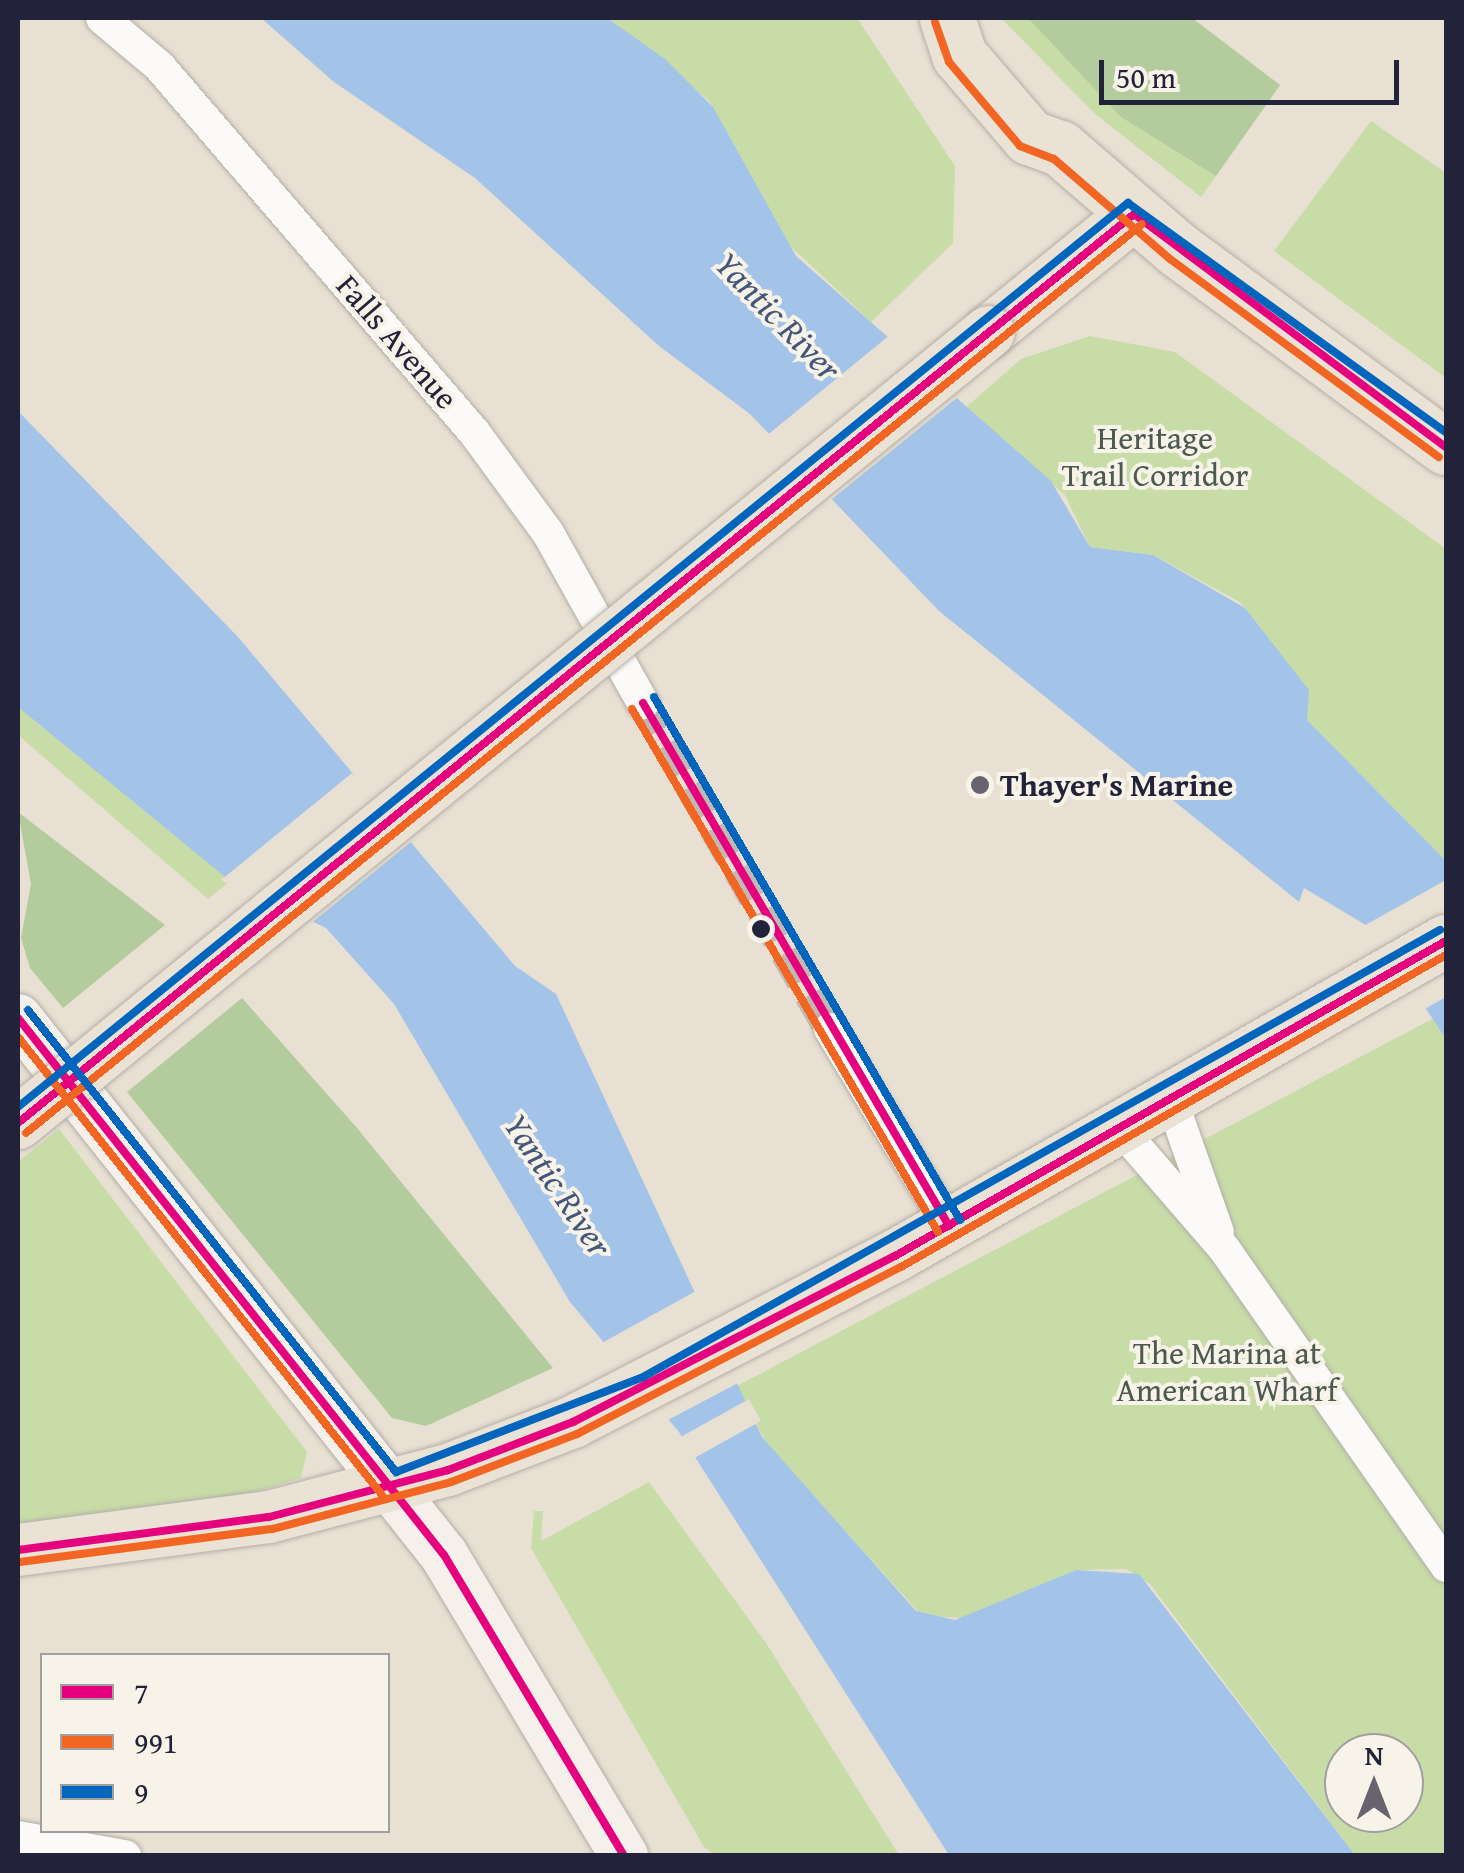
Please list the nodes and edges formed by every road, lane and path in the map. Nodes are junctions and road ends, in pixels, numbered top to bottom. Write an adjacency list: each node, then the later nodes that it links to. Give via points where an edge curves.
1 (102, 18): 5 (street, Falls Avenue, via 159,66 486,446 548,533)
2 (949, 20): 3 (highway, via 958,54 1019,129 1060,148)
3 (1134, 214): 4 (highway); 10 (main road, bridge)
4 (1446, 447)
5 (643, 703)
6 (1446, 941): 9 (main road)
7 (18, 1018): 14 (main road)
8 (830, 1029): 12 (street)
9 (1170, 1096): 11 (main road); 13 (street)
10 (18, 1123)
11 (1118, 1127): 12 (main road); 13 (street)
12 (949, 1226): 14 (main road, via 572,1422)
13 (1225, 1250): 16 (street)
14 (392, 1486): 15 (main road, via 206,1530); 19 (main road, via 493,1628)
15 (18, 1550)
16 (1446, 1566)
17 (18, 1838): 18 (street)
18 (124, 1856)
19 (624, 1856)

